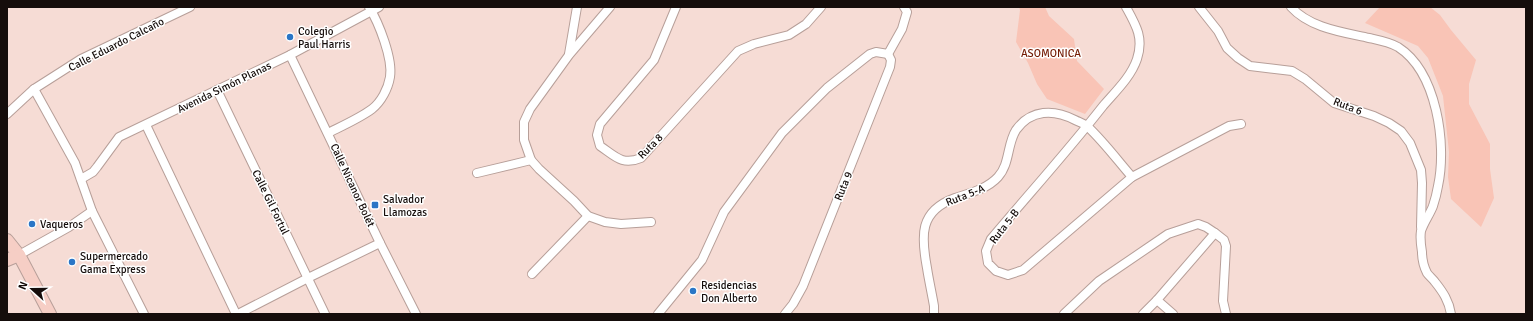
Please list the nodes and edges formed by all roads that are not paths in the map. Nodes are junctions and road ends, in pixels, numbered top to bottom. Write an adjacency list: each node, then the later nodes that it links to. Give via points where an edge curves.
1 (190, 7): 14 (street, Calle Eduardo Calcaño, via 81,59)
2 (577, 7): 13 (street)
3 (610, 7): 13 (street)
4 (676, 7): 5 (street, Ruta 8, via 654,60 600,124 597,135 600,146 619,160 632,162 641,158 738,51 789,35 806,24)
5 (821, 7)
6 (904, 7): 11 (street, via 907,12 902,29)
7 (1126, 7): 19 (street, via 1138,29 1137,59 1131,71)
8 (1199, 7): 28 (street, Ruta 6, via 1228,48 1250,66 1292,71 1334,103 1374,116 1402,131 1421,170)
9 (1291, 7): 28 (street, via 1298,14 1320,25 1396,46 1408,55 1420,71 1436,107 1441,143 1438,184 1433,205)
10 (373, 8): 12 (street, Avenida Simón Planas); 20 (street, via 388,54 390,77 383,96 372,109)
11 (888, 54): 42 (street, via 870,54 827,88 782,133 724,212 702,260); 43 (street, Ruta 9, via 891,60 890,67 809,272)
12 (290, 55): 15 (street, Avenida Simón Planas); 20 (street, Calle Nicanor Bolét)
13 (569, 55): 21 (street, via 530,109 524,122 524,140)
14 (34, 89): 16 (street, Calle Eduardo Calcaño); 24 (street, via 75,163)
15 (217, 90): 18 (street, Avenida Simón Planas); 35 (street, Calle Gil Fortul)
16 (7, 114)
17 (1241, 124): 23 (street, Ruta 5-B, via 1229,126)
18 (146, 125): 24 (street, Avenida Simón Planas, via 119,137 93,172); 39 (street)
19 (1087, 126): 23 (street, Ruta 5-A); 23 (street, Ruta 5-B, via 991,239 986,251 988,263 996,271 1008,275 1023,270); 44 (street, Ruta 5-A, via 1054,112 1038,113 1022,122 1014,133 1006,164 999,176 989,186 949,200 928,218 923,230 923,243)
20 (328, 133): 31 (street, Calle Nicanor Bolét)
21 (531, 160): 22 (street); 26 (street)
22 (477, 173)
23 (1132, 177)
24 (81, 179): 25 (street)
25 (92, 211): 32 (street, via 70,227); 38 (street)
26 (588, 216): 27 (street, via 621,224); 34 (street)
27 (651, 222)
28 (1421, 232): 49 (street, Ruta 6, via 1427,273 1446,297)
29 (1215, 233): 36 (street); 45 (street, via 1198,224 1168,234 1099,281); 48 (street, via 1224,240 1226,246 1223,301)
30 (7, 240): 32 (street)
31 (380, 243): 35 (street); 41 (street, Calle Nicanor Bolét)
32 (19, 255): 33 (street); 37 (street)
33 (7, 260)
34 (532, 274)
35 (308, 278): 39 (street); 40 (street, Calle Gil Fortul)
36 (1157, 300): 46 (street); 47 (street)
37 (50, 314)
38 (144, 314)
39 (237, 314)
40 (325, 314)
41 (416, 314)
42 (658, 314)
43 (785, 314)
44 (934, 314)
45 (1064, 314)
46 (1143, 314)
47 (1173, 314)
48 (1226, 314)
49 (1451, 314)

